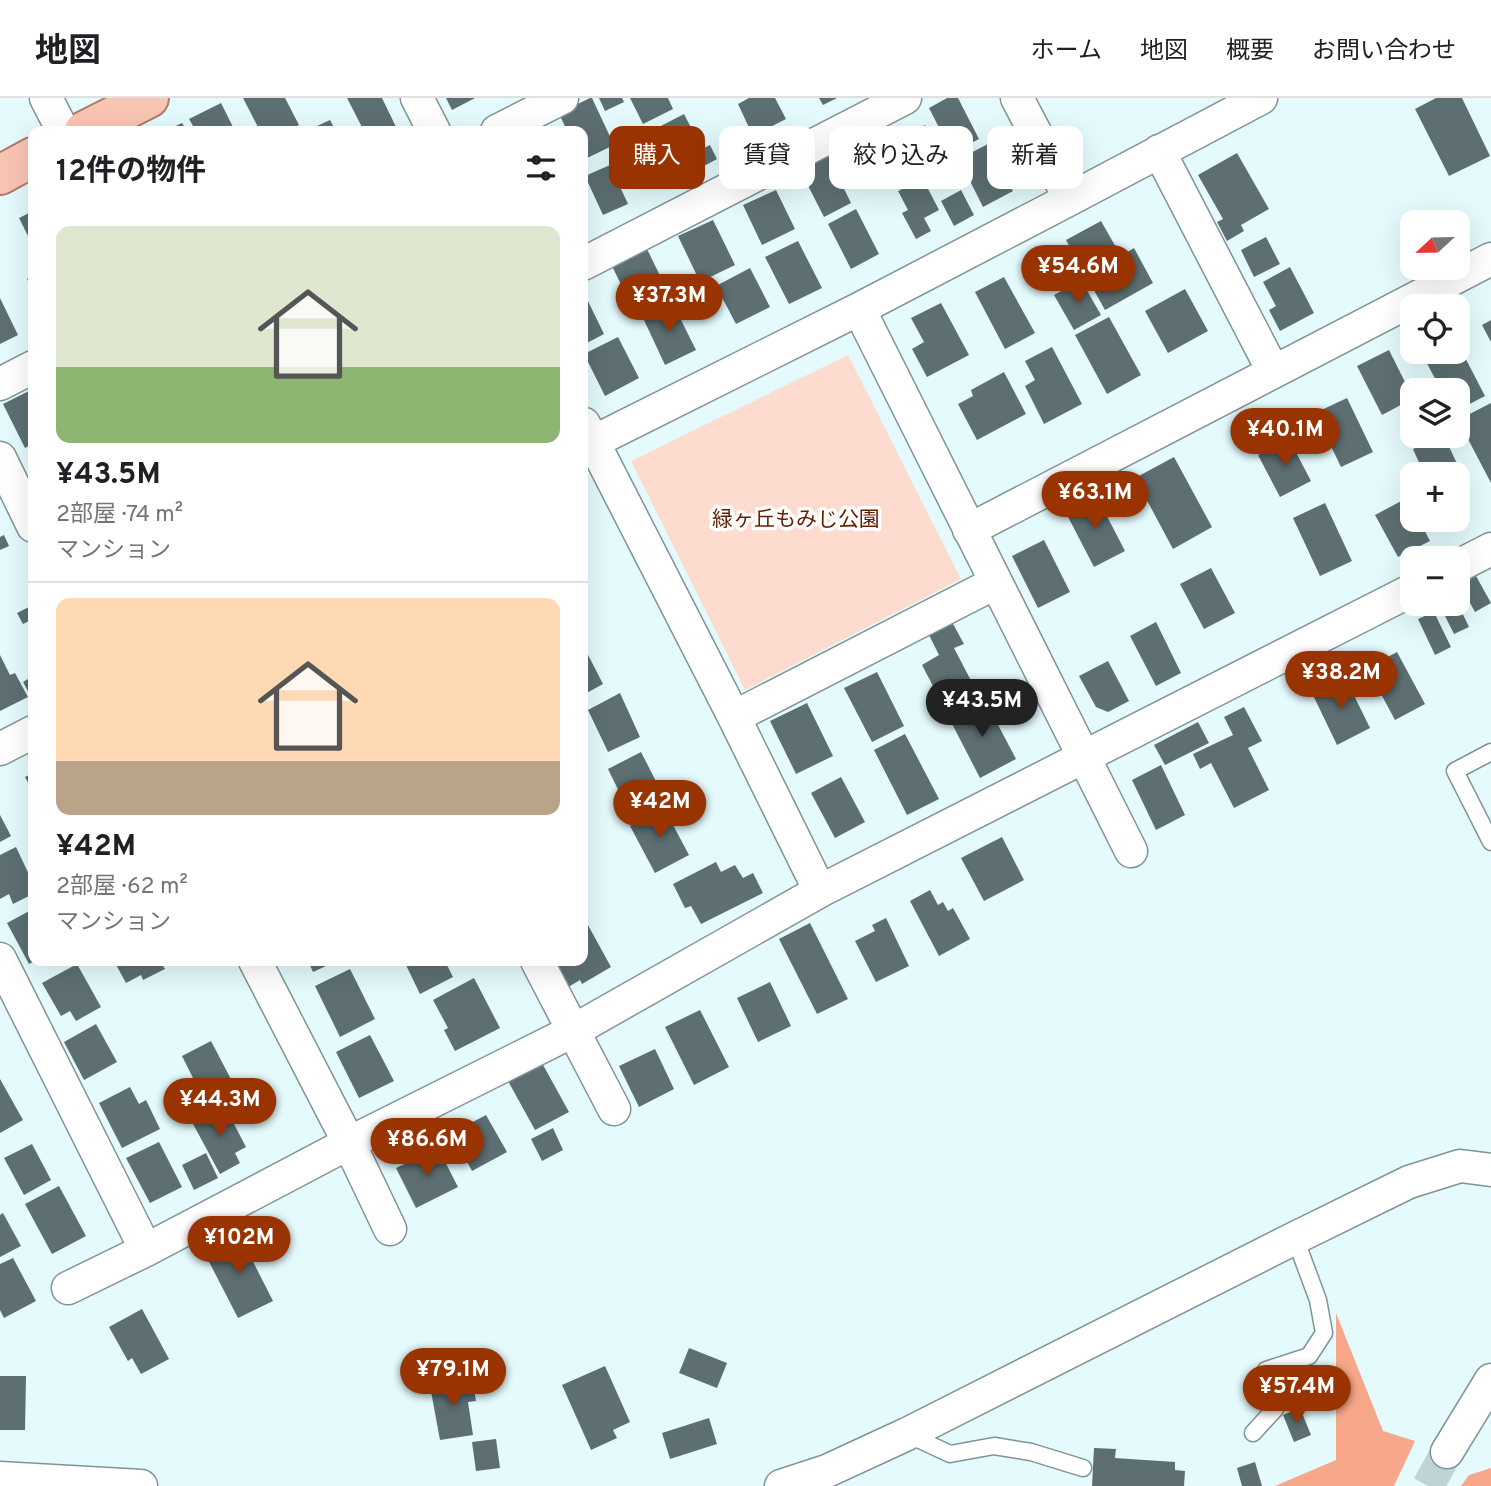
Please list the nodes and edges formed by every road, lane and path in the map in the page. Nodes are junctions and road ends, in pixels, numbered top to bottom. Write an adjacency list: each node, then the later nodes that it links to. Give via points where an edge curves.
1 (46, 98): 8 (street)
2 (149, 98): 9 (main road)
3 (417, 98): 10 (street)
4 (562, 98): 11 (street)
5 (905, 98): 17 (street)
6 (1017, 98): 15 (street)
7 (1261, 98): 12 (street)
8 (60, 126)
9 (94, 126)
10 (431, 126)
11 (507, 126)
12 (1159, 151): 15 (street); 20 (street)
13 (28, 160): 14 (main road)
14 (0, 174)
15 (1070, 199): 18 (street)
16 (1491, 259): 20 (street)
17 (588, 261)
18 (859, 309): 22 (street); 26 (street)
19 (28, 370): 21 (street)
20 (1273, 372): 26 (street)
21 (0, 384)
22 (588, 436)
23 (588, 441): 31 (street)
24 (0, 458): 25 (street)
25 (28, 516)
26 (969, 530): 29 (street)
27 (1491, 549): 28 (street)
28 (1470, 560)
29 (995, 583): 31 (street); 35 (street)
30 (1400, 596): 35 (street)
31 (734, 717): 38 (street)
32 (28, 735): 33 (street)
33 (0, 749)
34 (1491, 752): 36 (lane, via 1454,771)
35 (1084, 757): 37 (street); 38 (street)
36 (1491, 842)
37 (1131, 851)
38 (820, 891): 42 (street)
39 (0, 959): 48 (street)
40 (258, 966): 44 (street)
41 (540, 966): 42 (street)
42 (573, 1031): 43 (street); 44 (street)
43 (614, 1109)
44 (349, 1143): 46 (street); 48 (street)
45 (1491, 1170): 47 (street, via 1460,1166 1409,1182)
46 (390, 1229)
47 (1295, 1238): 51 (lane, via 1318,1300 1324,1334 1309,1356 1266,1370 1260,1382 1275,1409); 52 (street)
48 (146, 1250): 49 (street)
49 (68, 1288)
50 (1491, 1380): 53 (street)
51 (1253, 1433)
52 (907, 1434): 54 (lane, via 950,1454 994,1446); 57 (street, via 827,1471)
53 (1447, 1451)
54 (1083, 1468)
55 (0, 1478): 56 (street)
56 (141, 1486)
57 (781, 1486)

